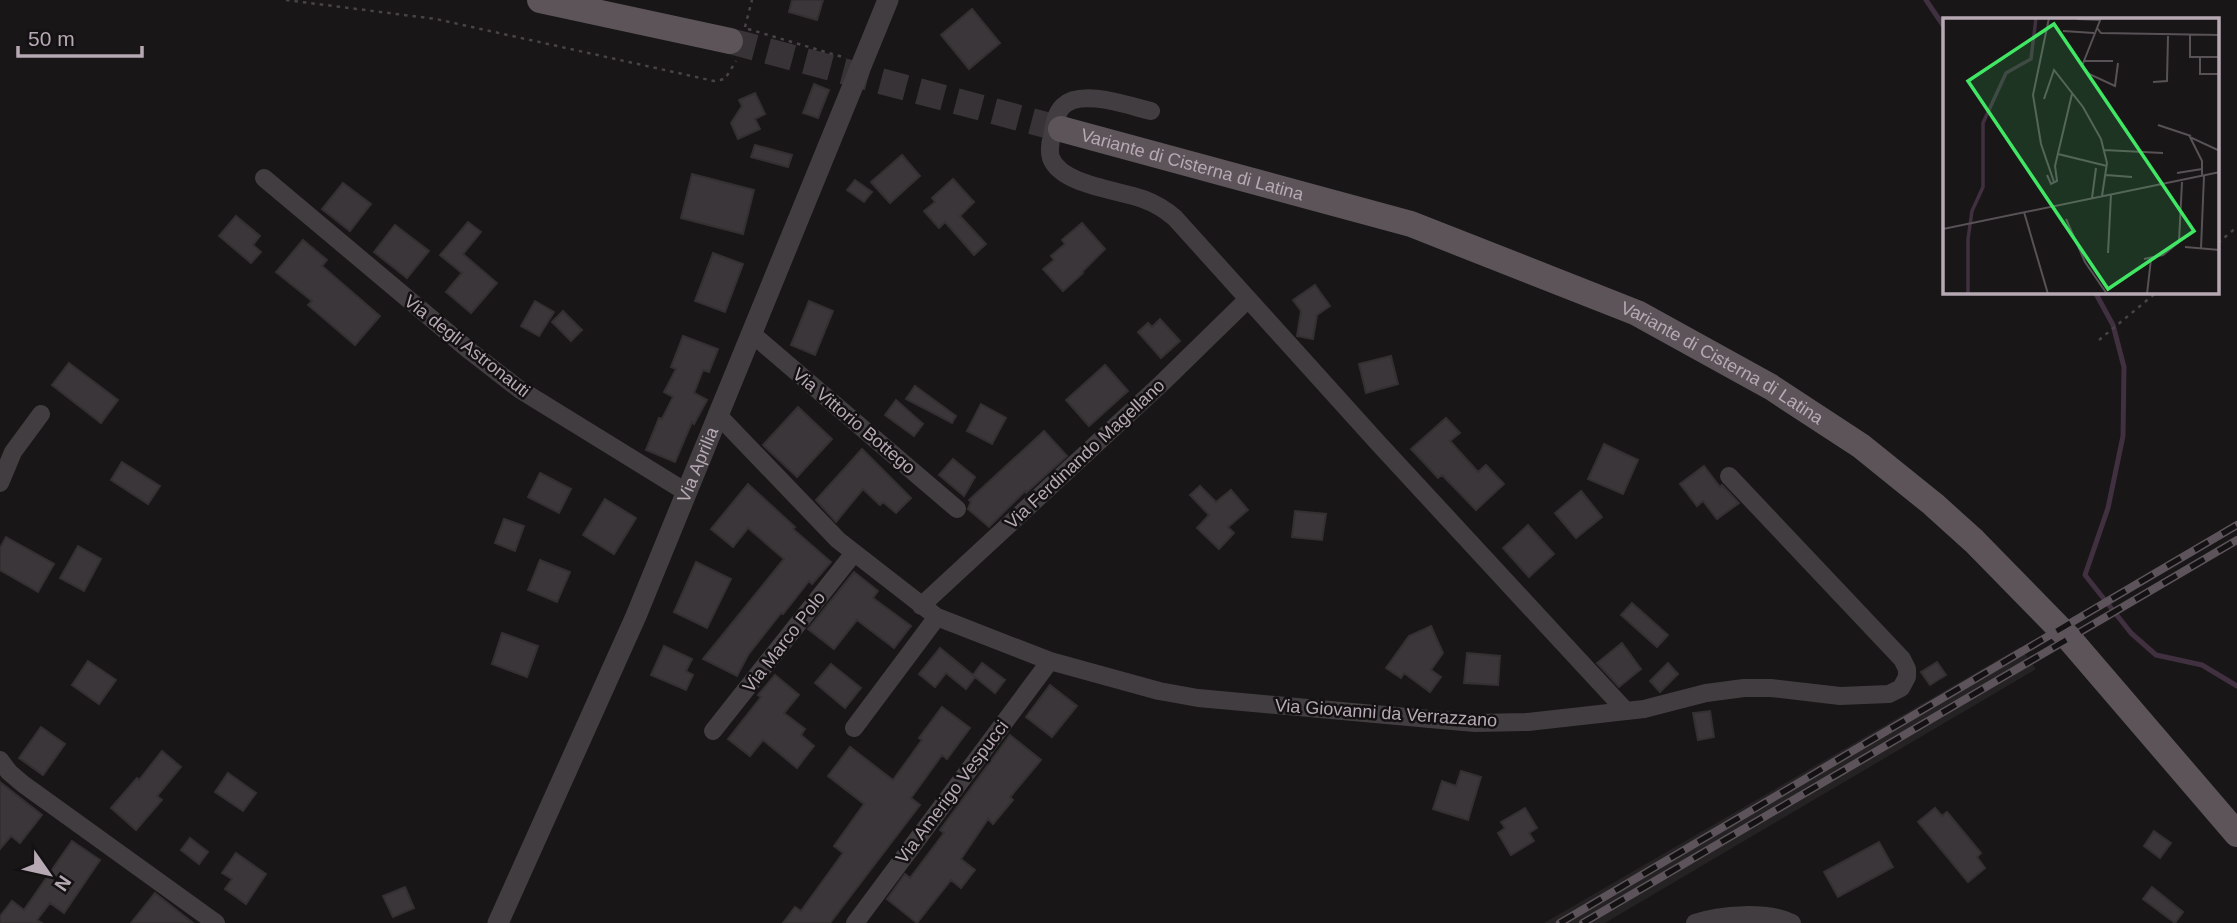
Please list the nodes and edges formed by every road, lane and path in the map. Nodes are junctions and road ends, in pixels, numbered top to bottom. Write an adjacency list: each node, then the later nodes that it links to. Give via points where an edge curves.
1 (286, 0): 5 (path, via 436,19 714,81 730,74)
2 (540, 0): 5 (main road)
3 (752, 0): 6 (path, via 745,29)
4 (888, 0): 6 (street, Via Aprilia)
5 (734, 46)
6 (862, 62): 14 (street, Via Aprilia)
7 (1151, 111): 13 (street, via 1095,99 1070,101 1057,115 1050,145 1052,160 1076,179 1143,199 1166,211)
8 (1061, 129): 31 (main road, Variante di Cisterna di Latina, via 1411,224 1637,313 1771,387 1876,458 1981,547 2067,636)
9 (264, 178): 21 (street, Via degli Astronauti, via 519,389)
10 (2237, 227): 11 (path)
11 (2220, 241)
12 (2155, 294): 15 (path)
13 (1247, 300): 24 (street, Via Ferdinando Magellano); 27 (street)
14 (751, 333): 17 (street, Via Aprilia); 22 (street, Via Vittorio Bottego)
15 (2099, 340)
16 (41, 414): 18 (street)
17 (717, 414): 21 (street, Via Aprilia); 23 (street, Via Giovanni da Verrazzano)
18 (4, 458): 20 (street)
19 (1729, 476): 27 (street, Via Giovanni da Verrazzano, via 1902,659 1906,680 1889,694 1840,696 1744,688)
20 (0, 483)
21 (686, 492): 33 (street, Via Aprilia, via 636,616)
22 (957, 509)
23 (854, 553): 24 (street, Via Giovanni da Verrazzano); 29 (street, Via Marco Polo)
24 (921, 606): 25 (street, Via Giovanni da Verrazzano)
25 (937, 617): 26 (street, Via Giovanni da Verrazzano); 28 (street)
26 (1050, 661): 27 (street, Via Giovanni da Verrazzano, via 1181,695 1475,723); 34 (street, Via Amerigo Vespucci)
27 (1626, 711)
28 (854, 728)
29 (713, 731)
30 (0, 760): 32 (street, via 23,784)
31 (2237, 834)
32 (216, 923)
33 (498, 923)
34 (855, 923)
35 (1695, 923): 36 (street, via 1726,916 1772,917)
36 (1792, 923)

